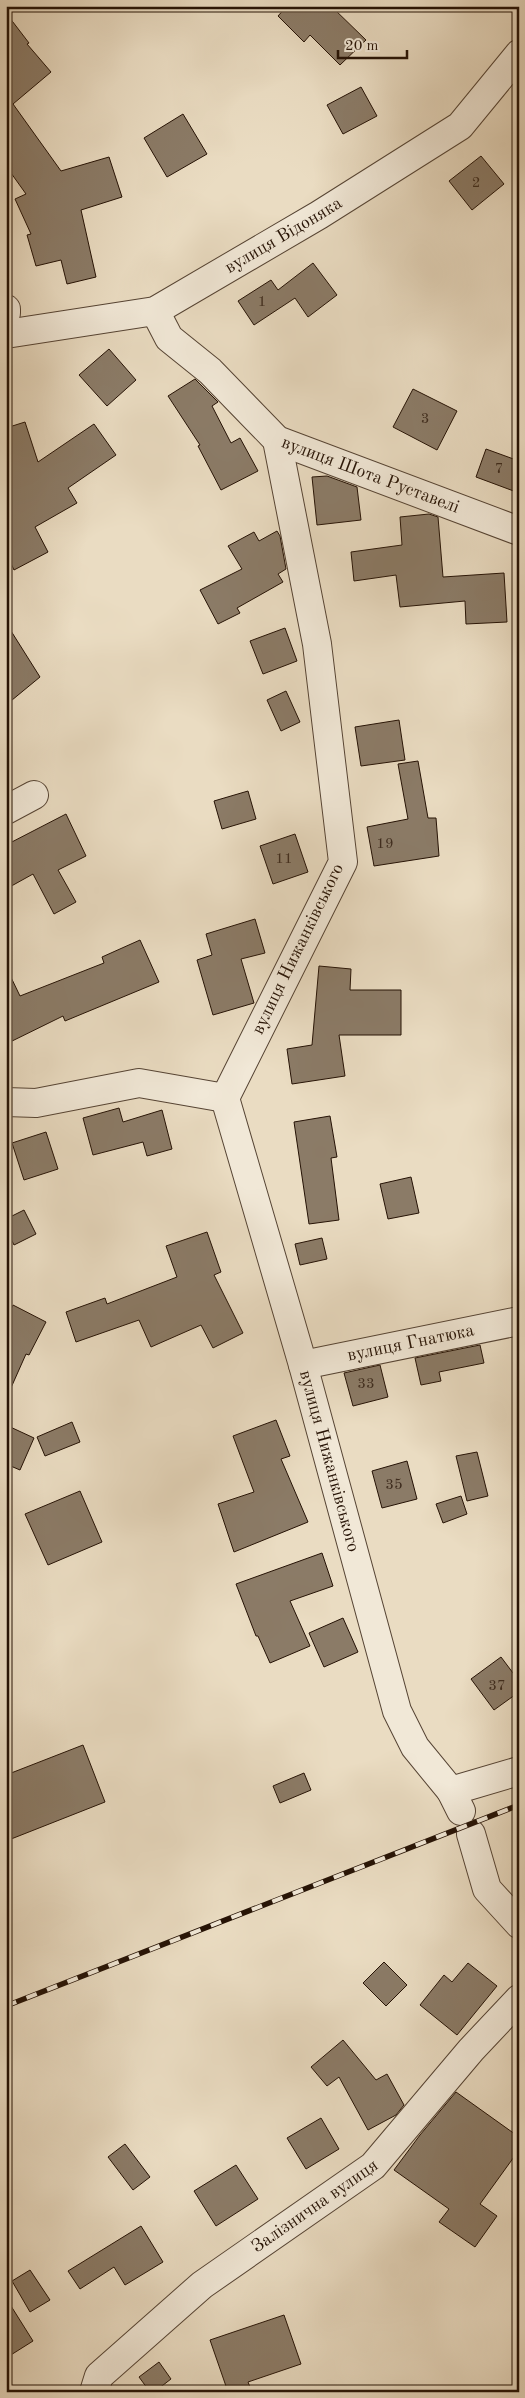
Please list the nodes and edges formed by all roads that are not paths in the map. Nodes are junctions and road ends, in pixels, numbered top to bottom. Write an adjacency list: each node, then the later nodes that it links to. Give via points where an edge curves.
1 (519, 54): 3 (street, вулиця Відоняка, via 460,126 319,215)
2 (6, 309): 4 (street)
3 (155, 311): 5 (street, вулиця Відоняка); 6 (street, вулиця Шота Руставелі, via 169,338 210,371)
4 (6, 313)
5 (6, 334)
6 (277, 440): 7 (street, вулиця Шота Руставелі); 10 (street, вулиця Нижанківського, via 317,644 343,862)
7 (519, 531)
8 (34, 795): 9 (street)
9 (6, 810)
10 (225, 1098): 11 (street, via 139,1084 36,1103); 13 (street, вулиця Нижанківського)
11 (6, 1102)
12 (519, 1321): 13 (street, вулиця Гнатюка)
13 (302, 1365): 15 (street, вулиця Нижанківського, via 397,1711 415,1747)
14 (519, 1771): 15 (street)
15 (461, 1812): 16 (street, via 487,1889)
16 (519, 1924)
17 (519, 1999): 18 (street, Залізнична вулиця, via 471,2050 373,2166 202,2285 99,2376)
18 (94, 2392)

